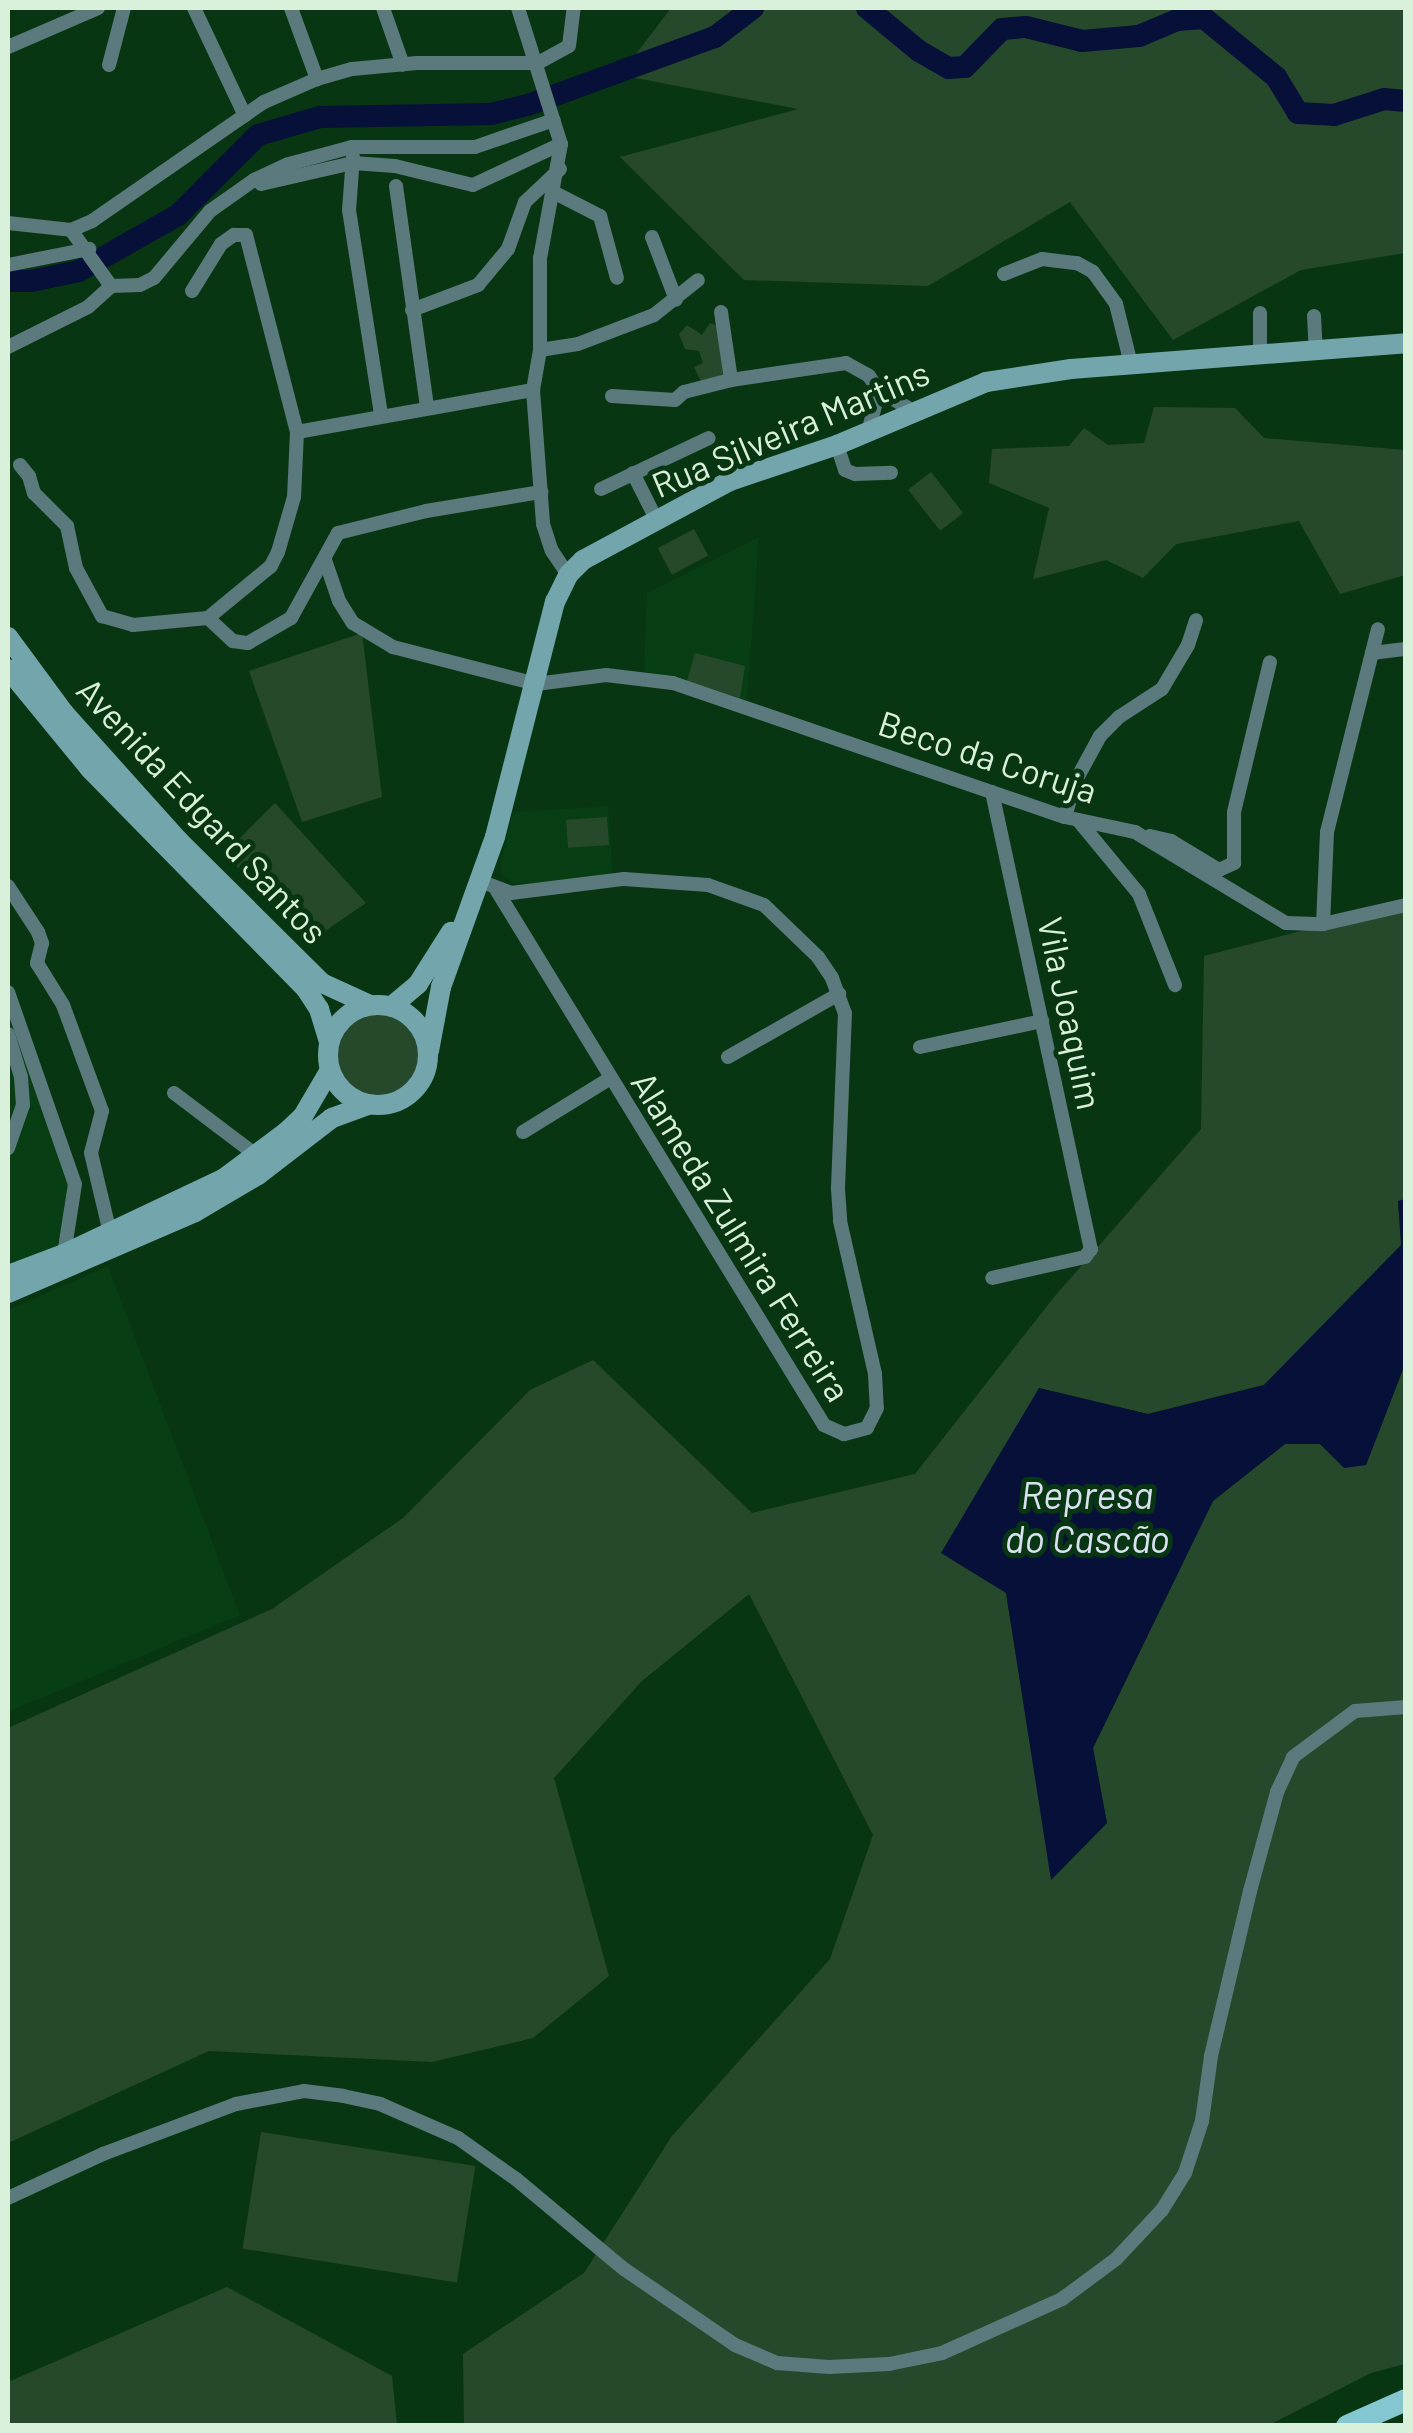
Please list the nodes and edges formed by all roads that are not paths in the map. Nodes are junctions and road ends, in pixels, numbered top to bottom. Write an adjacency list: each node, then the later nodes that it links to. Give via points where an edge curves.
1 (98, 8): 8 (street)
2 (124, 8): 10 (street)
3 (194, 8): 13 (street)
4 (291, 8): 12 (street)
5 (382, 8): 11 (street)
6 (518, 8): 9 (street)
7 (574, 8): 9 (street, via 569,46)
8 (8, 47)
9 (538, 63): 11 (street); 14 (street)
10 (110, 65)
11 (403, 65): 12 (street)
12 (317, 79): 13 (street)
13 (245, 116): 21 (street, via 110,212)
14 (554, 120): 15 (street); 16 (street, via 475,147)
15 (561, 144): 16 (street, via 473,185); 17 (street)
16 (353, 155): 28 (street, via 240,189 194,226 154,278); 47 (street, via 350,222)
17 (560, 169): 19 (street); 31 (street, via 525,202 508,249 478,285)
18 (396, 186): 31 (street)
19 (555, 193): 26 (street, via 600,216); 37 (street, via 540,258)
20 (8, 223): 21 (street)
21 (72, 230): 23 (street)
22 (652, 237): 30 (street)
23 (88, 249): 24 (street); 28 (street)
24 (8, 264)
25 (1004, 274): 40 (street, via 1042,259 1093,272 1116,304)
26 (616, 278)
27 (698, 280): 30 (street)
28 (111, 286): 36 (street, via 88,307)
29 (192, 291): 48 (street, via 221,244 246,235)
30 (676, 300): 37 (street, via 587,340)
31 (412, 310): 45 (street)
32 (721, 312): 41 (street)
33 (1260, 313): 39 (street)
34 (1314, 316): 38 (street)
35 (1406, 343): 38 (main road, Rua Silveira Martins)
36 (8, 347)
37 (540, 350): 42 (street)
38 (1316, 350): 39 (main road, Rua Silveira Martins)
39 (1260, 356): 40 (main road, Rua Silveira Martins)
40 (1130, 364): 46 (main road, Rua Silveira Martins, via 1001,379)
41 (731, 380): 43 (street, via 846,364 869,376); 44 (street, via 664,401)
42 (533, 390): 45 (street); 56 (street)
43 (879, 392): 46 (street); 49 (street)
44 (612, 396)
45 (428, 406): 47 (street)
46 (913, 411): 49 (main road, Rua Silveira Martins)
47 (381, 414): 48 (street)
48 (297, 432): 60 (street, via 290,517 278,552)
49 (868, 432): 51 (main road, Rua Silveira Martins)
50 (709, 438): 54 (street)
51 (837, 445): 53 (street, via 845,470); 57 (main road, Rua Silveira Martins, via 730,481)
52 (20, 464): 60 (street, via 34,493 67,526 76,568 102,616 133,625)
53 (891, 472)
54 (632, 473): 55 (street); 57 (street)
55 (601, 488)
56 (541, 492): 58 (street, via 359,525 332,539); 59 (street, via 546,539)
57 (656, 519): 59 (main road, Rua Silveira Martins, via 597,550)
58 (326, 560): 60 (street, via 291,618 248,643 233,641); 68 (street, via 346,612 368,633 393,647)
59 (568, 575): 68 (main road)
60 (208, 618)
61 (1196, 620): 70 (street, via 1162,688 1118,718 1093,746)
62 (1378, 629): 65 (street)
63 (8, 636): 80 (main road, Avenida Edgard Santos, via 64,713 179,841 312,975)
64 (1406, 648): 65 (street)
65 (1372, 654): 76 (street, via 1328,832)
66 (1270, 662): 71 (street, via 1234,812 1236,857 1230,868 1220,870 1171,842)
67 (8, 669): 84 (main road, Avenida Edgard Santos, via 130,812 306,989)
68 (536, 684): 69 (street, Beco da Coruja, via 606,675 652,678); 73 (main road)
69 (992, 792): 70 (street, Beco da Coruja); 82 (street, Vila Joaquim)
70 (1072, 818): 71 (street, Beco da Coruja); 77 (street, via 1139,894)
71 (1135, 832): 76 (street, Beco da Coruja, via 1286,923)
72 (8, 886): 95 (street, via 38,932 37,963 63,1005 102,1111 91,1153)
73 (489, 886): 75 (main road); 79 (street, Alameda Zulmira Ferreira, via 527,893 675,880 730,890 784,920); 89 (street, Alameda Zulmira Ferreira)
74 (1406, 905): 76 (street, Beco da Coruja)
75 (465, 916): 81 (main road, via 418,984); 86 (main road)
76 (1322, 924)
77 (1175, 985)
78 (8, 992): 96 (street, via 75,1184)
79 (840, 994): 87 (street); 89 (street, Alameda Zulmira Ferreira, via 846,1032 840,1221 878,1395 872,1422 858,1432 824,1425)
80 (370, 1005): 81 (main road); 84 (main road, via 338,1025)
81 (392, 1006): 86 (main road, via 410,1016)
82 (1042, 1021): 85 (street); 98 (street, Vila Joaquim, via 1091,1246 1085,1257)
83 (8, 1034): 93 (street, via 22,1105)
84 (329, 1042): 88 (main road)
85 (920, 1047)
86 (429, 1051): 91 (main road, via 412,1093 391,1104)
87 (728, 1057)
88 (330, 1070): 91 (main road, via 338,1086); 94 (main road, via 302,1116)
89 (609, 1079): 92 (street)
90 (174, 1093): 94 (street)
91 (368, 1105): 99 (main road, via 332,1118 258,1176 195,1212)
92 (523, 1132)
93 (8, 1148)
94 (256, 1155): 95 (main road, via 210,1186)
95 (110, 1233): 96 (main road)
96 (64, 1254): 97 (main road)
97 (8, 1275)
98 (992, 1278)
99 (8, 1293)
100 (1406, 1707): 101 (street, via 1356,1711 1293,1756 1250,1891 1202,2121 1186,2173 1162,2210 1116,2259 1062,2299 942,2353 829,2367 778,2363 735,2345 624,2269 458,2138 380,2104 343,2096 304,2091 236,2104)
101 (8, 2198)
102 (1406, 2400): 103 (main road)
103 (1347, 2426)

